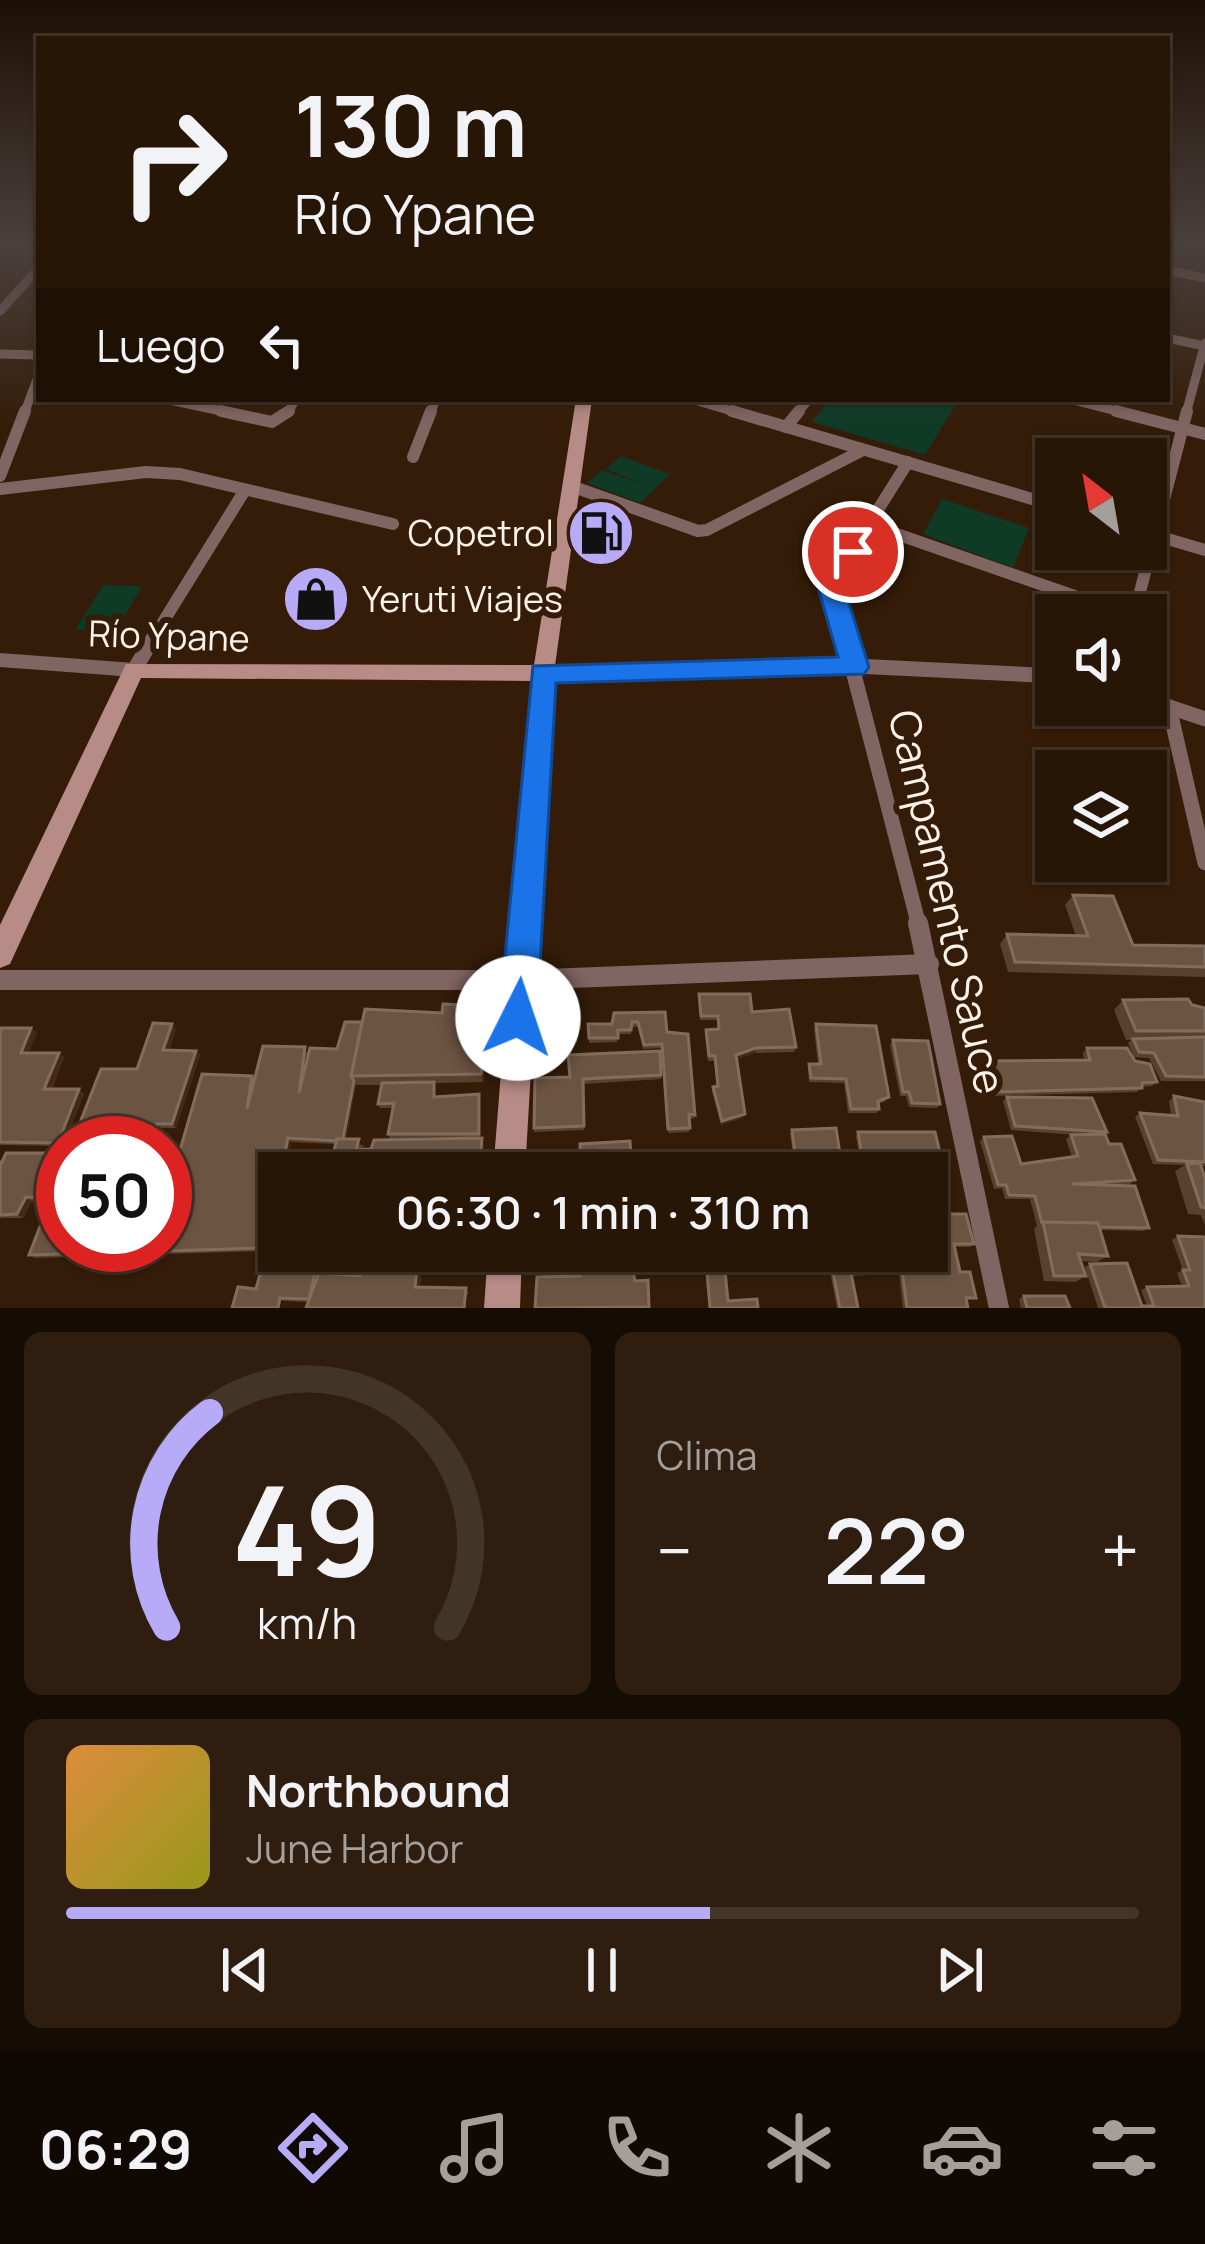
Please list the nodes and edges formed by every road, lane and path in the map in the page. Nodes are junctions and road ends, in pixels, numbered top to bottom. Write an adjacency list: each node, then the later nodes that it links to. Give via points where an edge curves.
1 (1170, 339): 2 (street)
2 (1205, 345): 14 (street)
3 (0, 354): 4 (street)
4 (36, 355)
5 (36, 382): 19 (street)
6 (177, 402): 7 (street, via 260,422 281,420)
7 (294, 402)
8 (435, 402): 17 (street)
9 (584, 402): 21 (main road)
10 (701, 402): 13 (street)
11 (807, 402): 13 (street)
12 (1081, 402): 14 (street)
13 (786, 427): 16 (street)
14 (1183, 428): 15 (street); 20 (street)
15 (1205, 434)
16 (863, 450): 18 (street); 21 (street, via 698,531)
17 (413, 457)
18 (908, 462): 24 (street); 26 (street, Campamento Sauce)
19 (0, 476)
20 (1167, 479)
21 (571, 486): 33 (main road)
22 (0, 489): 23 (street, via 146,472)
23 (245, 490): 25 (street); 32 (street)
24 (1035, 500)
25 (393, 524)
26 (871, 525): 29 (street); 31 (street, Campamento Sauce, via 832,591)
27 (1167, 539): 28 (street)
28 (1205, 550)
29 (1070, 594)
30 (0, 660): 32 (street, Río Ypane)
31 (855, 667): 33 (street, Río Ypane); 34 (street, Río Ypane); 39 (street, Campamento Sauce)
32 (134, 670): 33 (main road, Río Ypane); 38 (main road)
33 (542, 674): 41 (main road)
34 (1035, 675)
35 (1169, 707): 36 (street); 37 (street)
36 (1205, 719)
37 (1205, 863)
38 (0, 955)
39 (929, 964): 41 (street); 45 (street, Campamento Sauce)
40 (0, 980): 41 (street)
41 (520, 980): 42 (main road)
42 (510, 1152)
43 (504, 1272): 44 (main road)
44 (502, 1308)
45 (998, 1308)

